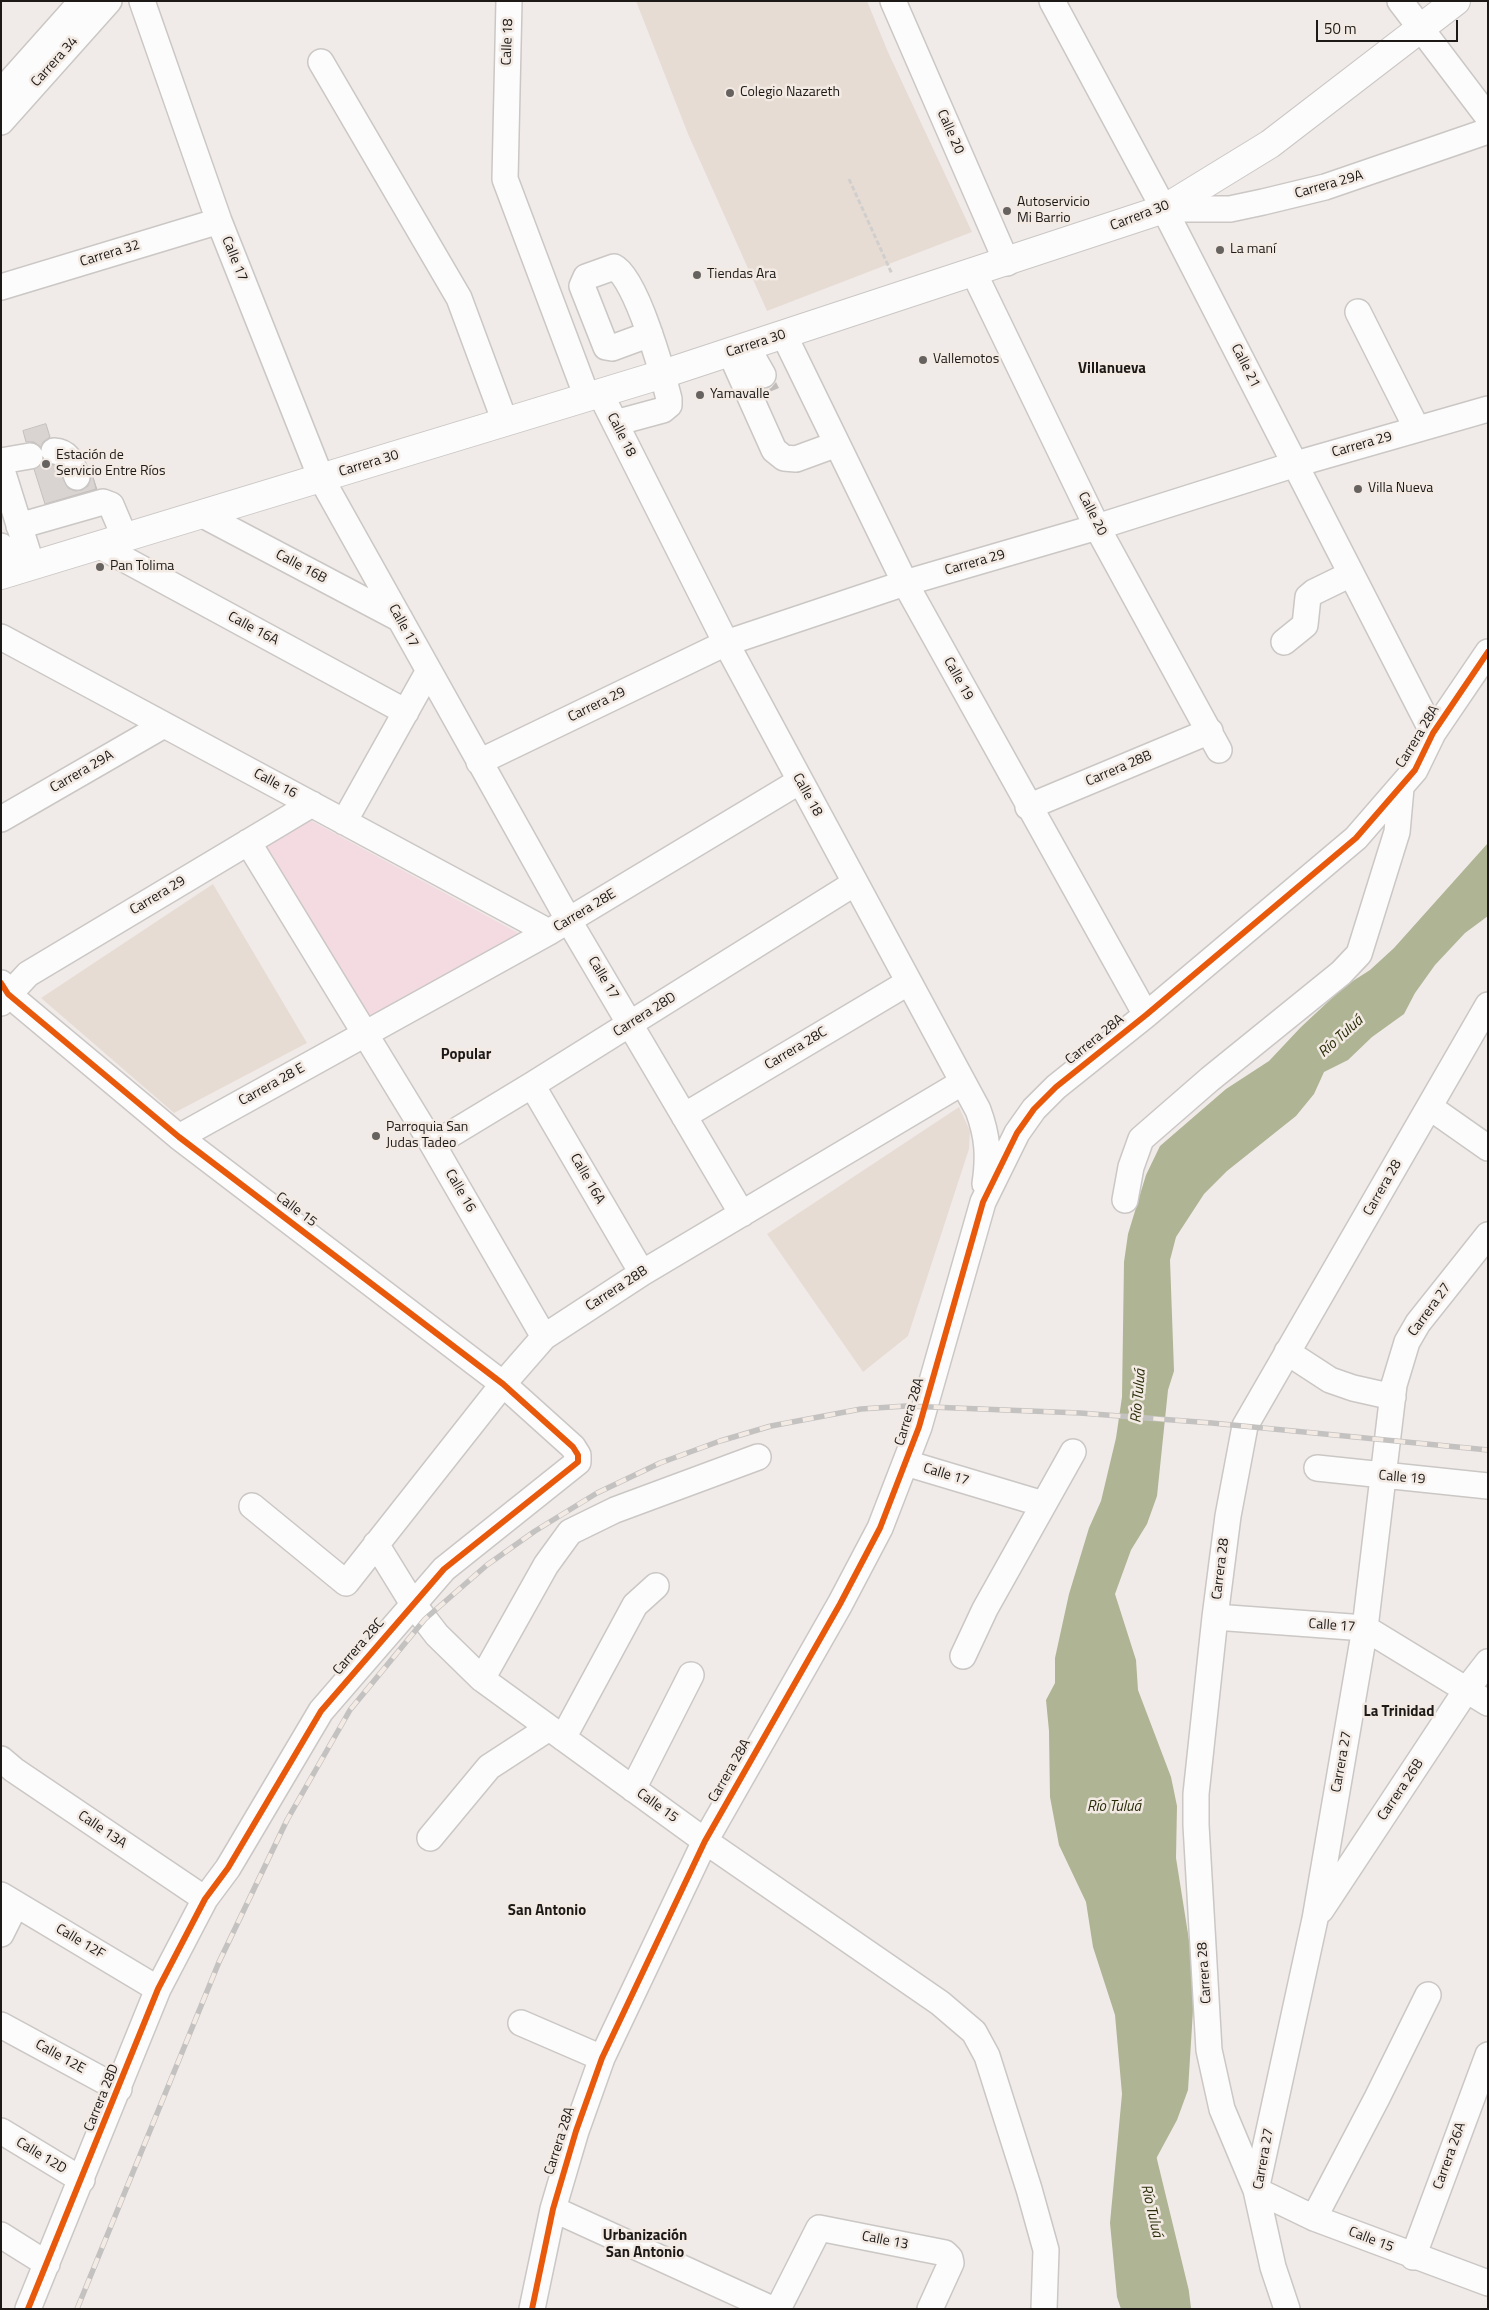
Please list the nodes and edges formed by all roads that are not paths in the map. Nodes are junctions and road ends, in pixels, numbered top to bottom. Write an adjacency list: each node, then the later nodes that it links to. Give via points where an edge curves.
1 (82, 1): 11 (street, Carrera 34)
2 (109, 1): 12 (street, Carrera 34)
3 (142, 1): 15 (street, Calle 17)
4 (510, 1): 25 (street, Calle 18, via 504,179)
5 (893, 1): 16 (street, Calle 20)
6 (1052, 1): 14 (street, Calle 21)
7 (1400, 1): 9 (street)
8 (1456, 1): 9 (main road, Carrera 30)
9 (1421, 28): 13 (street); 14 (main road, Carrera 30, via 1270,144)
10 (321, 62): 27 (street, via 459,298)
11 (1, 92)
12 (1, 122)
13 (1486, 133): 14 (street, Carrera 29A, via 1325,187 1264,202 1230,210)
14 (1164, 209): 16 (main road, Carrera 30); 34 (street, Calle 21)
15 (219, 221): 18 (street, Carrera 32); 36 (street, Calle 17)
16 (1007, 262): 17 (main road, Carrera 30)
17 (974, 273): 21 (main road, Carrera 30); 40 (street, Calle 20)
18 (1, 287)
19 (1358, 312): 29 (street)
20 (650, 334): 24 (street)
21 (784, 335): 22 (main road, Carrera 30); 23 (street, Calle 19)
22 (738, 349): 23 (street, via 769,376); 24 (main road, Carrera 30); 30 (street, via 774,450 784,458 796,459)
23 (798, 365): 30 (street, Calle 19)
24 (663, 374): 25 (main road, Carrera 30); 28 (street, via 668,405 663,410)
25 (594, 395): 27 (main road, Carrera 30); 28 (street, Calle 18)
26 (1488, 409): 29 (street, Carrera 29)
27 (505, 422): 36 (main road, Carrera 30)
28 (615, 423): 49 (street, Calle 18)
29 (1417, 429): 34 (street, Carrera 29)
30 (837, 444): 45 (street, Calle 19)
31 (54, 451): 37 (street, via 65,453 69,458)
32 (30, 456): 33 (street)
33 (1, 461)
34 (1296, 464): 40 (street, Carrera 29); 44 (street, Calle 21)
35 (1, 467): 39 (street)
36 (321, 478): 38 (main road, Carrera 30); 46 (street, Calle 17)
37 (83, 494): 39 (street); 41 (street, via 112,505)
38 (203, 515): 41 (main road, Carrera 30); 46 (street, Calle 16B)
39 (19, 526): 43 (street)
40 (1097, 527): 45 (street, Carrera 29); 55 (street, Calle 20)
41 (112, 542): 43 (main road, Carrera 30); 52 (street, Calle 16A)
42 (1, 546): 43 (street)
43 (14, 571)
44 (1351, 574): 48 (street, via 1308,597 1305,624); 54 (street, Calle 21)
45 (905, 583): 49 (street, Carrera 29); 60 (street, Calle 19)
46 (400, 620): 51 (street, Calle 17)
47 (1, 636): 53 (street, Calle 16)
48 (1284, 642)
49 (726, 643): 56 (street, Carrera 29); 57 (street, Calle 18)
50 (1488, 652): 54 (street, Carrera 28A)
51 (428, 672): 52 (street); 56 (street, Calle 17)
52 (406, 712): 62 (street)
53 (164, 725): 59 (street, Calle 16); 61 (street, Carrera 29A)
54 (1433, 733): 58 (street, Carrera 28A, via 1415,770)
55 (1215, 741): 60 (street, Carrera 28B)
56 (479, 762): 65 (street, Calle 17)
57 (800, 780): 64 (street, Calle 18); 65 (street, Carrera 28E)
58 (1401, 788): 69 (street, Carrera 28A, via 1356,838); 81 (street, via 1397,832 1359,954 1341,973 1141,1139 1131,1167)
59 (312, 804): 62 (street, Calle 16); 63 (street, Carrera 29)
60 (1028, 807): 69 (street, Calle 19)
61 (1, 818)
62 (344, 822): 65 (street, Calle 16)
63 (248, 842): 67 (street, Carrera 29, via 28,974); 71 (street, Calle 16)
64 (855, 883): 66 (street, Calle 18); 70 (street, Carrera 28D)
65 (559, 927): 70 (street, Calle 17); 71 (street, Carrera 28E)
66 (909, 982): 72 (street, Calle 18); 76 (street, Carrera 28C)
67 (3, 995): 78 (street, Calle 15)
68 (1488, 1005): 74 (street, Carrera 28)
69 (1146, 1015): 77 (street, Carrera 28A, via 1056,1087 1034,1108)
70 (630, 1024): 73 (street, Carrera 28D); 76 (street, Calle 17)
71 (365, 1033): 78 (street, Carrera 28 E); 79 (street, Calle 16)
72 (963, 1082): 75 (street, Calle 18); 83 (street, Carrera 28B)
73 (532, 1085): 79 (street, Carrera 28D); 85 (street, Calle 16A)
74 (1431, 1108): 80 (street); 87 (street, Carrera 28)
75 (978, 1110): 77 (street, via 990,1122 1002,1127 1014,1127); 82 (street, Calle 18, via 987,1134)
76 (684, 1116): 83 (street, Calle 17)
77 (1025, 1122): 82 (street, Carrera 28A)
78 (179, 1137): 88 (street, Calle 15)
79 (433, 1145): 86 (street, Calle 16)
80 (1488, 1148)
81 (1125, 1200)
82 (983, 1202): 93 (street, Carrera 28A, via 932,1386)
83 (742, 1214): 85 (street, Carrera 28B)
84 (1488, 1235): 89 (street, Carrera 27, via 1418,1322 1399,1366)
85 (642, 1273): 86 (street, Carrera 28B)
86 (544, 1337): 88 (street, Carrera 28B)
87 (1287, 1352): 89 (street, via 1330,1380); 102 (street, Carrera 28, via 1245,1426 1228,1516)
88 (503, 1384): 91 (street, Calle 15); 99 (street, Carrera 28B)
89 (1393, 1397): 95 (street, Carrera 27)
90 (1073, 1452): 97 (street)
91 (578, 1454): 101 (street, Carrera 28C, via 578,1462 444,1569)
92 (758, 1457): 107 (street, via 616,1510 570,1532 546,1565)
93 (906, 1464): 97 (street, Calle 17); 114 (street, Carrera 28A, via 880,1528)
94 (1317, 1468): 95 (street, Calle 19)
95 (1384, 1476): 96 (street, Calle 19); 103 (street, Carrera 27)
96 (1488, 1486)
97 (1043, 1504): 104 (street)
98 (252, 1506): 99 (street, Carrera 28B, via 346,1583)
99 (376, 1544): 101 (street, Calle 15)
100 (656, 1586): 110 (street, via 635,1605)
101 (413, 1604): 107 (street, Calle 15, via 437,1635); 116 (street, Carrera 28C, via 321,1711 228,1868)
102 (1215, 1617): 103 (street, Calle 17); 128 (street, Carrera 28, via 1197,1786 1196,1825 1209,2050 1222,2109)
103 (1365, 1628): 108 (street, Calle 17); 117 (street, Carrera 27)
104 (963, 1656)
105 (1488, 1662): 108 (street, Carrera 26B)
106 (691, 1675): 112 (street)
107 (482, 1679): 110 (street, Calle 15)
108 (1467, 1689): 109 (street, Calle 17); 117 (street, Carrera 26B)
109 (1488, 1703)
110 (556, 1733): 112 (street, Calle 15); 113 (street, via 488,1767)
111 (1, 1759): 116 (street, Calle 13A)
112 (633, 1789): 114 (street, Calle 15)
113 (430, 1838)
114 (705, 1841): 124 (street, Carrera 28A); 140 (street, Calle 15, via 940,2003 974,2032 987,2056 1046,2250)
115 (9, 1899): 118 (street); 119 (street, Calle 12F)
116 (205, 1899): 119 (street, Carrera 28D)
117 (1315, 1919): 128 (street, Carrera 27)
118 (1, 1934)
119 (158, 1989): 125 (street, Carrera 28D)
120 (1428, 1995): 130 (street)
121 (521, 2023): 124 (street)
122 (1, 2025): 125 (street, Calle 12E)
123 (1488, 2056): 132 (street, Carrera 26A)
124 (602, 2058): 129 (street, Carrera 28A)
125 (119, 2089): 127 (street, Carrera 28D)
126 (1, 2131): 127 (street, Calle 12D)
127 (82, 2180): 133 (street, Carrera 28D)
128 (1256, 2190): 130 (street, Calle 15); 141 (street, Carrera 27, via 1273,2267)
129 (553, 2208): 136 (street, Carrera 28A); 137 (street)
130 (1314, 2218): 132 (street, Calle 15)
131 (1, 2235): 133 (street)
132 (1413, 2256): 134 (street, Calle 15)
133 (47, 2264): 135 (street, Carrera 28D)
134 (1488, 2283)
135 (28, 2309)
136 (532, 2309)
137 (772, 2309)
138 (778, 2309): 139 (street, Calle 13, via 819,2228 945,2253 951,2263)
139 (930, 2309)
140 (1044, 2309)
141 (1287, 2309)

